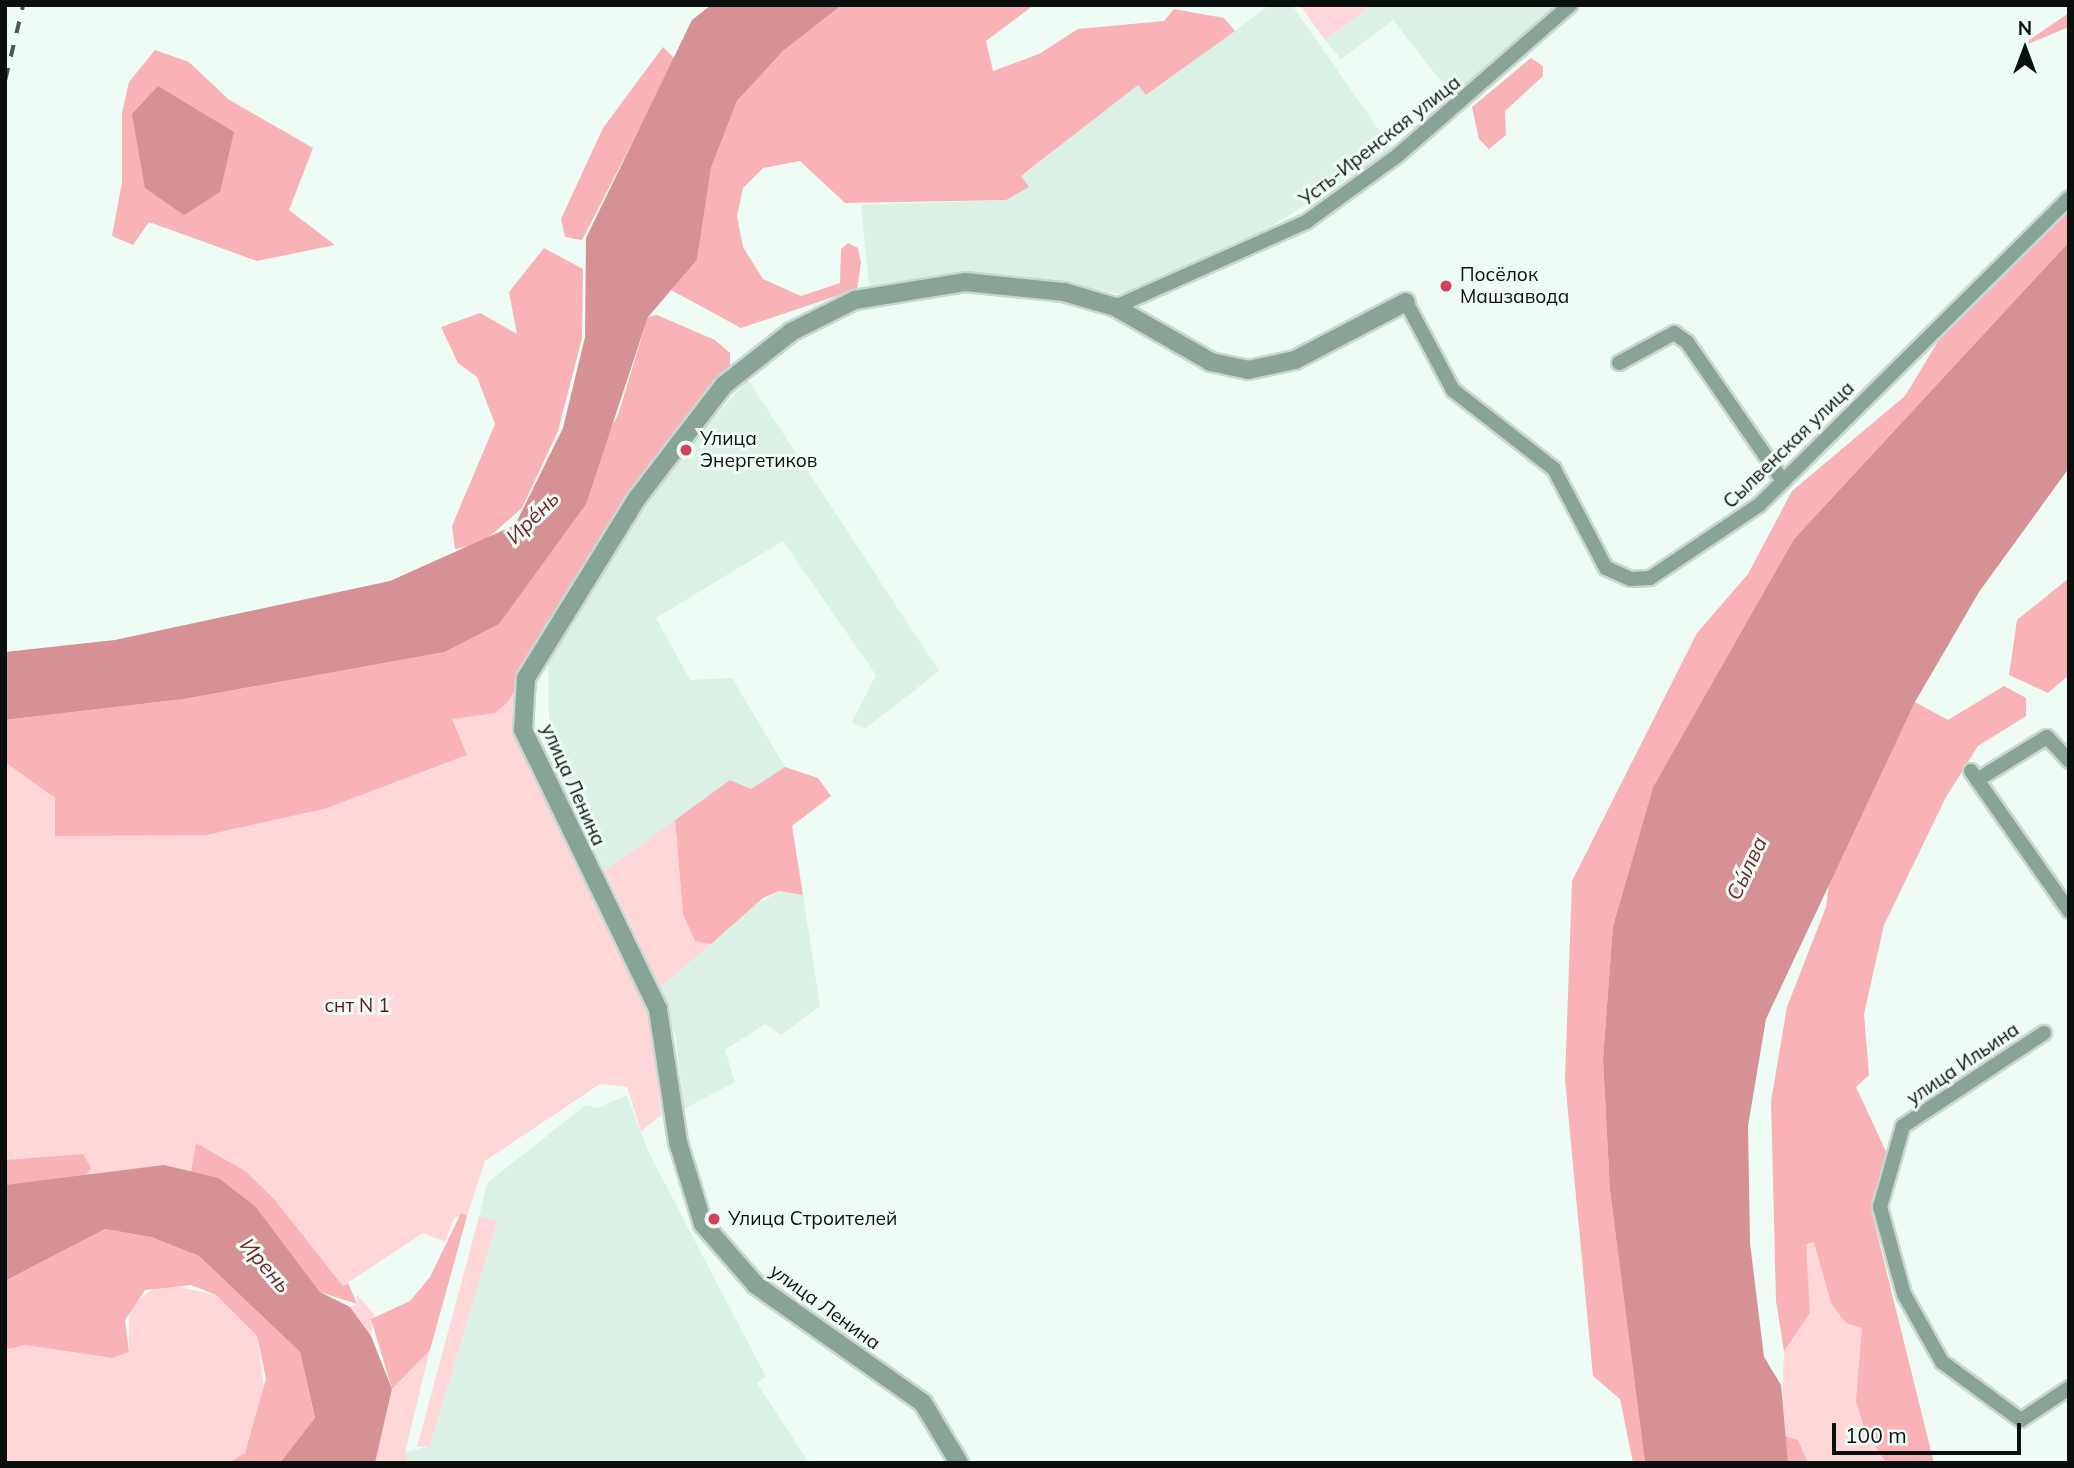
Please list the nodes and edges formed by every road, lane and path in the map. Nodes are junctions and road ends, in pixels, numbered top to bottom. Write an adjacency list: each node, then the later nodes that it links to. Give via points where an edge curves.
1 (1570, 5): 4 (street, Усть-Иренская улица, via 1397,156 1306,222)
2 (2069, 198): 6 (street, Сылвенская улица)
3 (1406, 302): 4 (street, via 1295,360 1248,370 1211,362); 6 (street, Сылвенская улица, via 1452,390 1554,469 1612,572 1631,579 1659,575 1741,520)
4 (1115, 307): 11 (street, улица Ленина, via 1028,286 965,282 877,293 791,332 741,368 704,410 638,497 526,678 523,730 658,1009 678,1142 703,1224 756,1285 923,1403)
5 (1619, 363): 6 (street, via 1674,333 1687,342)
6 (1783, 481)
7 (2069, 761): 8 (street, via 2047,737 1974,776)
8 (2069, 911)
9 (2044, 1033): 10 (street, улица Ильина, via 1903,1126 1880,1207 1904,1294 1942,1362 2021,1420)
10 (2069, 1388)
11 (959, 1463)

